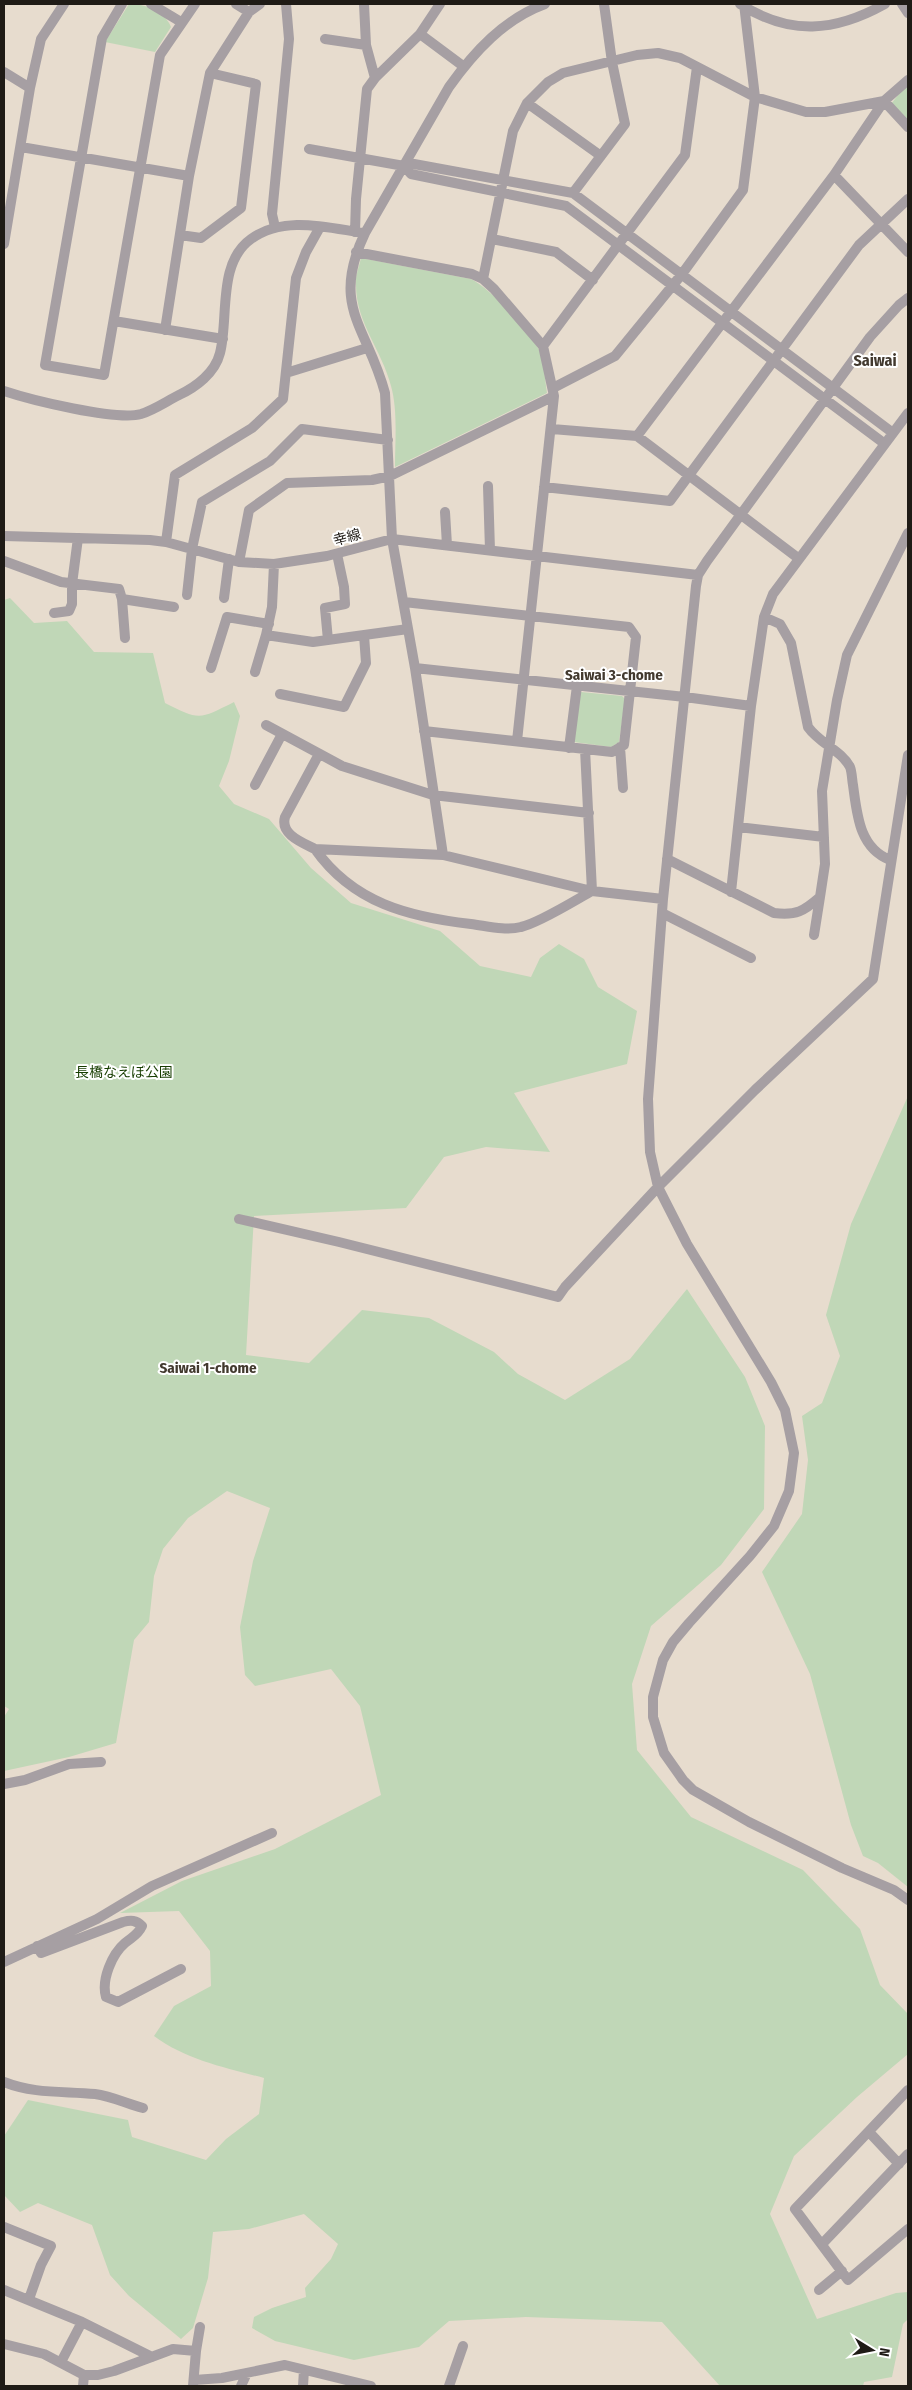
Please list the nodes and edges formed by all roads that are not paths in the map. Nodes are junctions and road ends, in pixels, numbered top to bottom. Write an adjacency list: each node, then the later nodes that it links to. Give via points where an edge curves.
1 (64, 4): 28 (street, via 41,40)
2 (122, 4): 36 (street, via 102,38)
3 (151, 4): 17 (street)
4 (195, 4): 17 (street)
5 (236, 4): 15 (street)
6 (260, 4): 15 (street)
7 (286, 4): 48 (street, via 289,39 272,214)
8 (364, 4): 20 (street)
9 (440, 4): 18 (street)
10 (545, 4): 22 (street, via 497,32)
11 (604, 4): 21 (street)
12 (885, 4): 14 (street, via 862,17 819,26 786,24 763,18)
13 (902, 4): 16 (street)
14 (743, 5): 29 (street)
15 (249, 12): 25 (street)
16 (908, 13)
17 (181, 22): 39 (street, via 160,54)
18 (420, 34): 22 (street); 26 (street)
19 (325, 39): 20 (street)
20 (366, 45): 26 (street)
21 (612, 62): 23 (street, via 658,53 680,58); 31 (street, via 563,73 548,82); 35 (street, via 625,124)
22 (463, 66): 38 (street)
23 (697, 67): 29 (street); 51 (street, via 685,155)
24 (4, 72): 28 (street)
25 (210, 73): 41 (street); 52 (street, via 256,84 241,208 201,238)
26 (375, 78): 37 (street, via 367,90)
27 (908, 80): 30 (street)
28 (30, 88): 33 (street)
29 (755, 97): 30 (street, via 806,112 826,112); 58 (street, via 743,190)
30 (884, 101): 32 (street); 40 (street)
31 (527, 103): 35 (street); 42 (street, via 513,131)
32 (908, 127)
33 (21, 147): 36 (street); 46 (street)
34 (309, 149): 37 (street)
35 (601, 156): 44 (street)
36 (82, 158): 39 (street); 64 (street, via 45,365 104,375)
37 (360, 159): 38 (street); 50 (street)
38 (404, 166): 42 (street, via 414,164); 43 (street, via 411,174); 50 (street)
39 (140, 168): 41 (street); 64 (street)
40 (834, 175): 47 (street); 63 (street)
41 (189, 176): 52 (street)
42 (503, 180): 43 (street); 44 (street)
43 (501, 193): 53 (street); 55 (street, via 566,206)
44 (573, 193): 51 (street)
45 (908, 199): 47 (street)
46 (5, 208): 54 (street)
47 (881, 224): 57 (street); 70 (street, via 859,245)
48 (275, 227): 49 (street, via 297,224); 67 (street, via 250,239 238,253 229,274)
49 (320, 227): 50 (street); 72 (street, via 296,278)
50 (360, 232): 56 (street)
51 (627, 234): 55 (street); 58 (street)
52 (180, 235): 66 (street)
53 (492, 239): 59 (street); 60 (street, via 556,252)
54 (4, 244)
55 (619, 245): 60 (street); 61 (street)
56 (356, 252): 59 (street, via 472,274); 69 (street, via 349,283 352,311)
57 (908, 252)
58 (682, 274): 61 (street); 63 (street)
59 (483, 279): 68 (street)
60 (593, 280): 68 (street)
61 (671, 285): 65 (street); 75 (street, via 615,356)
62 (908, 298): 73 (street, via 884,320)
63 (732, 311): 65 (street); 70 (street)
64 (114, 321): 66 (street)
65 (723, 322): 71 (street); 80 (street)
66 (164, 330): 67 (street)
67 (222, 338): 74 (street, via 220,355 206,377 192,389 141,414 108,415)
68 (543, 346): 75 (street)
69 (367, 348): 72 (street); 81 (street, via 385,393)
70 (782, 350): 71 (street); 73 (street)
71 (774, 360): 76 (street); 84 (street)
72 (286, 373): 93 (street, via 283,399 252,428 175,475)
73 (834, 389): 76 (street); 79 (street)
74 (4, 391)
75 (553, 392): 78 (street); 83 (street)
76 (826, 399): 82 (street); 88 (street)
77 (908, 413): 79 (street)
78 (552, 429): 80 (street); 86 (street)
79 (893, 434): 82 (street)
80 (637, 436): 84 (street)
81 (388, 440): 83 (street); 95 (street, via 302,429 270,461 202,502)
82 (885, 444): 99 (street)
83 (390, 476): 92 (street); 100 (street, via 372,480 287,483 249,510)
84 (690, 476): 86 (street, via 670,501); 88 (street)
85 (488, 486): 96 (street)
86 (544, 487): 98 (street)
87 (445, 512): 94 (street)
88 (741, 514): 99 (street); 103 (street)
89 (908, 533): 133 (street, via 847,655)
90 (4, 536): 91 (street, 幸線)
91 (78, 538): 93 (street, 幸線); 104 (street)
92 (392, 539): 94 (street, 幸線); 97 (street, 幸線); 108 (street)
93 (166, 542): 95 (street, 幸線)
94 (447, 545): 96 (street, 幸線)
95 (192, 549): 100 (street, 幸線); 105 (street)
96 (490, 550): 98 (street, 幸線)
97 (337, 554): 102 (street, 幸線); 118 (street, via 345,604 325,608)
98 (536, 556): 103 (street, 幸線); 111 (street)
99 (798, 558): 112 (street, via 773,594)
100 (234, 560): 102 (street, 幸線); 106 (street)
101 (4, 561): 104 (street)
102 (274, 564): 113 (street)
103 (698, 575): 126 (street)
104 (72, 584): 107 (street, via 119,589); 110 (street, via 69,611)
105 (187, 595)
106 (224, 598)
107 (122, 599): 109 (street); 117 (street)
108 (404, 602): 111 (street); 114 (street)
109 (174, 607)
110 (54, 614)
111 (530, 615): 122 (street); 124 (street, via 629,627 636,637)
112 (764, 617): 127 (street); 133 (street, via 780,624 787,634 808,728 816,739)
113 (269, 624): 115 (street); 119 (street, via 227,617)
114 (408, 630): 116 (street); 120 (street)
115 (266, 635): 118 (street, via 313,642); 121 (street)
116 (364, 635): 118 (street); 125 (street, via 366,664 344,707)
117 (125, 638)
118 (328, 640)
119 (211, 668)
120 (415, 668): 122 (street); 129 (street)
121 (255, 672)
122 (524, 680): 123 (street); 131 (street)
123 (577, 686): 124 (street); 134 (street)
124 (630, 692): 126 (street); 132 (street, via 624,745)
125 (280, 694)
126 (685, 696): 127 (street); 146 (street)
127 (750, 706): 142 (street)
128 (266, 726): 130 (street)
129 (424, 731): 131 (street); 140 (street)
130 (282, 734): 136 (street); 138 (street)
131 (517, 741): 134 (street)
132 (620, 747): 135 (street, via 612,752); 139 (street)
133 (829, 747): 143 (street, via 822,791); 147 (street, via 842,756 850,768 863,836 876,852)
134 (569, 748): 135 (street)
135 (584, 749): 141 (street)
136 (319, 754): 140 (street, via 342,766); 144 (street, via 283,824 285,830 299,841)
137 (908, 755): 147 (street)
138 (255, 785)
139 (623, 788)
140 (432, 795): 141 (street); 145 (street)
141 (589, 813): 148 (street)
142 (738, 827): 143 (street); 149 (street)
143 (824, 837): 150 (street, via 824,882)
144 (315, 849): 145 (street); 148 (street, via 324,862 359,891 399,911 443,921 510,929 524,927)
145 (442, 855): 148 (street)
146 (667, 859): 149 (street); 151 (street)
147 (890, 860): 155 (street, via 873,979)
148 (592, 891): 151 (street)
149 (731, 892): 150 (street, via 774,913 786,914 804,910)
150 (820, 897): 153 (street)
151 (663, 898): 152 (street)
152 (662, 913): 154 (street); 155 (street, via 648,1099 650,1152)
153 (814, 935)
154 (751, 958)
155 (658, 1187): 156 (street, via 558,1298); 160 (street, via 687,1244 771,1382 785,1410 794,1453 789,1491 774,1526 689,1623 663,1660 653,1697 657,1735 674,1769 693,1790 748,1822 894,1890)
156 (239, 1219)
157 (101, 1762): 158 (street, via 69,1764)
158 (4, 1784)
159 (272, 1833): 161 (street, via 152,1886 97,1919)
160 (908, 1900)
161 (37, 1946): 162 (street); 163 (street, via 40,1953 123,1922 138,1922 142,1926 139,1933 115,1954 107,1976 106,1996 118,2002)
162 (4, 1962)
163 (181, 1969)
164 (4, 2082): 166 (street, via 18,2088 52,2093 97,2094)
165 (908, 2090): 167 (street)
166 (143, 2108)
167 (868, 2132): 169 (street); 172 (street, via 795,2209)
168 (908, 2154): 169 (street)
169 (899, 2164): 172 (street)
170 (4, 2227): 176 (street, via 51,2246)
171 (908, 2229): 173 (street, via 848,2280)
172 (823, 2243): 173 (street)
173 (842, 2271): 175 (street)
174 (4, 2290): 176 (street)
175 (819, 2290)
176 (29, 2299): 177 (street)
177 (82, 2322): 182 (street); 183 (street)
178 (200, 2327): 181 (street)
179 (4, 2344): 183 (street, via 44,2354)
180 (463, 2346): 192 (street)
181 (196, 2351): 182 (street, via 173,2349); 187 (street)
182 (152, 2357): 186 (street, via 98,2375)
183 (61, 2362): 186 (street)
184 (304, 2370): 185 (street, via 285,2365); 190 (street); 191 (street)
185 (247, 2374): 187 (street); 189 (street)
186 (84, 2375): 188 (street)
187 (193, 2383)
188 (83, 2386)
189 (241, 2386)
190 (303, 2386)
191 (371, 2386)
192 (449, 2386)

